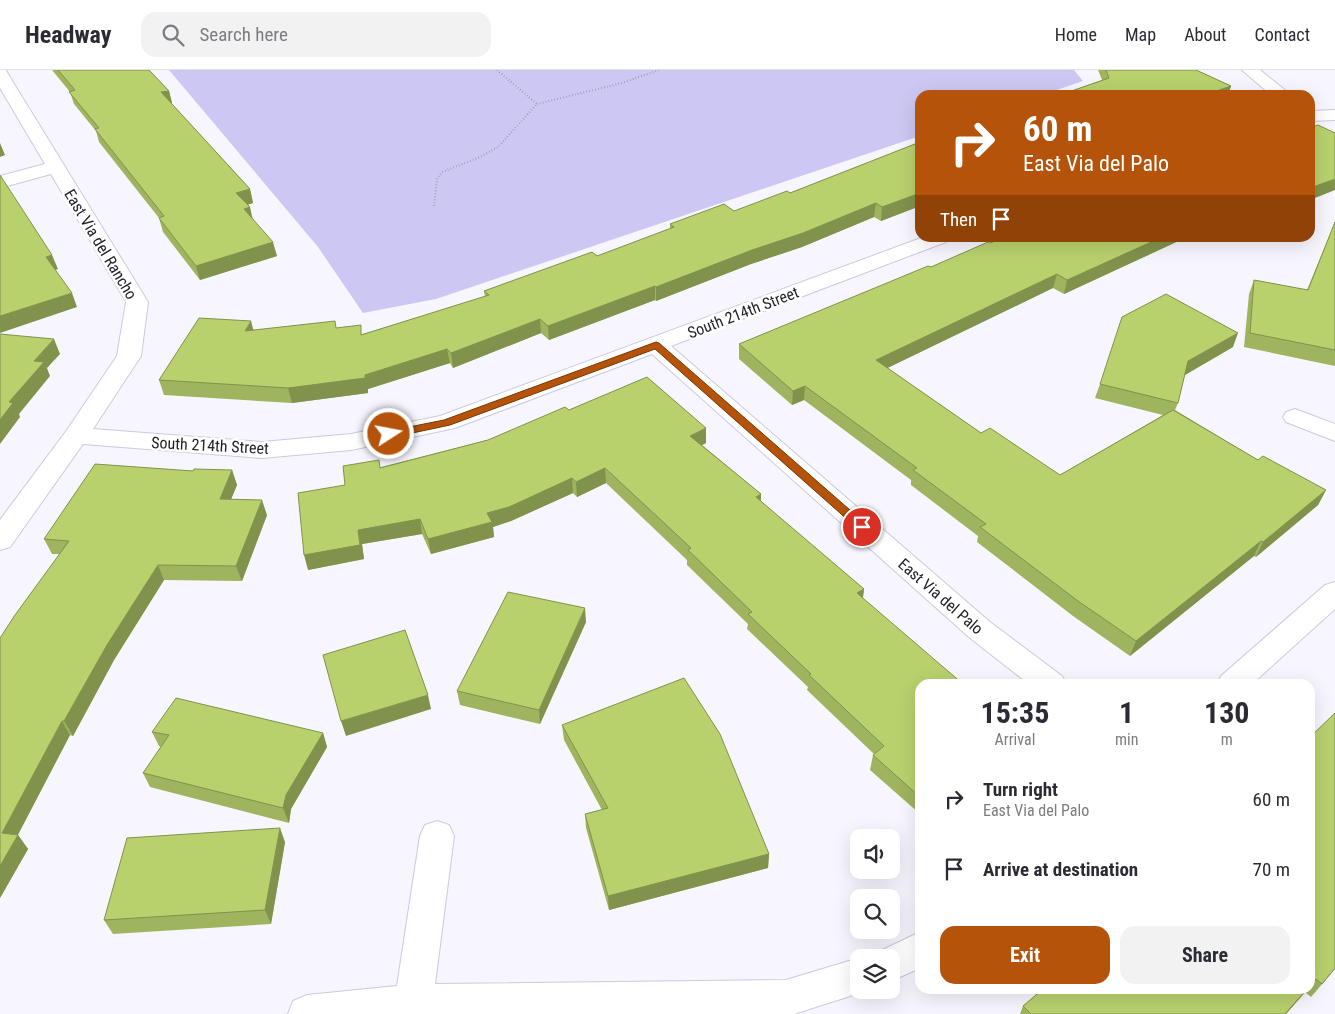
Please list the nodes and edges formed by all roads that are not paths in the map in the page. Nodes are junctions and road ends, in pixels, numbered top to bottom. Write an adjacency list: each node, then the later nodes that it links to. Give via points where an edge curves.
1 (1250, 70): 3 (street)
2 (0, 74): 6 (street, East Via del Rancho)
3 (1276, 90)
4 (1335, 115): 5 (street)
5 (1315, 116)
6 (54, 167): 7 (street); 12 (street, East Via del Rancho, via 137,302 129,356)
7 (0, 182)
8 (928, 242): 9 (street, South 214th Street)
9 (656, 345): 12 (street, South 214th Street, via 446,423 351,442 262,450); 15 (street, East Via del Palo, via 980,630)
10 (1295, 417): 11 (street)
11 (1335, 433)
12 (76, 436): 13 (street, East Via del Rancho)
13 (0, 540)
14 (1335, 592): 16 (street)
15 (1044, 679)
16 (1238, 679)
17 (438, 836): 21 (street)
18 (915, 952): 19 (street)
19 (900, 959)
20 (850, 979): 21 (street, via 786,998)
21 (413, 1003): 22 (street)
22 (307, 1014)

